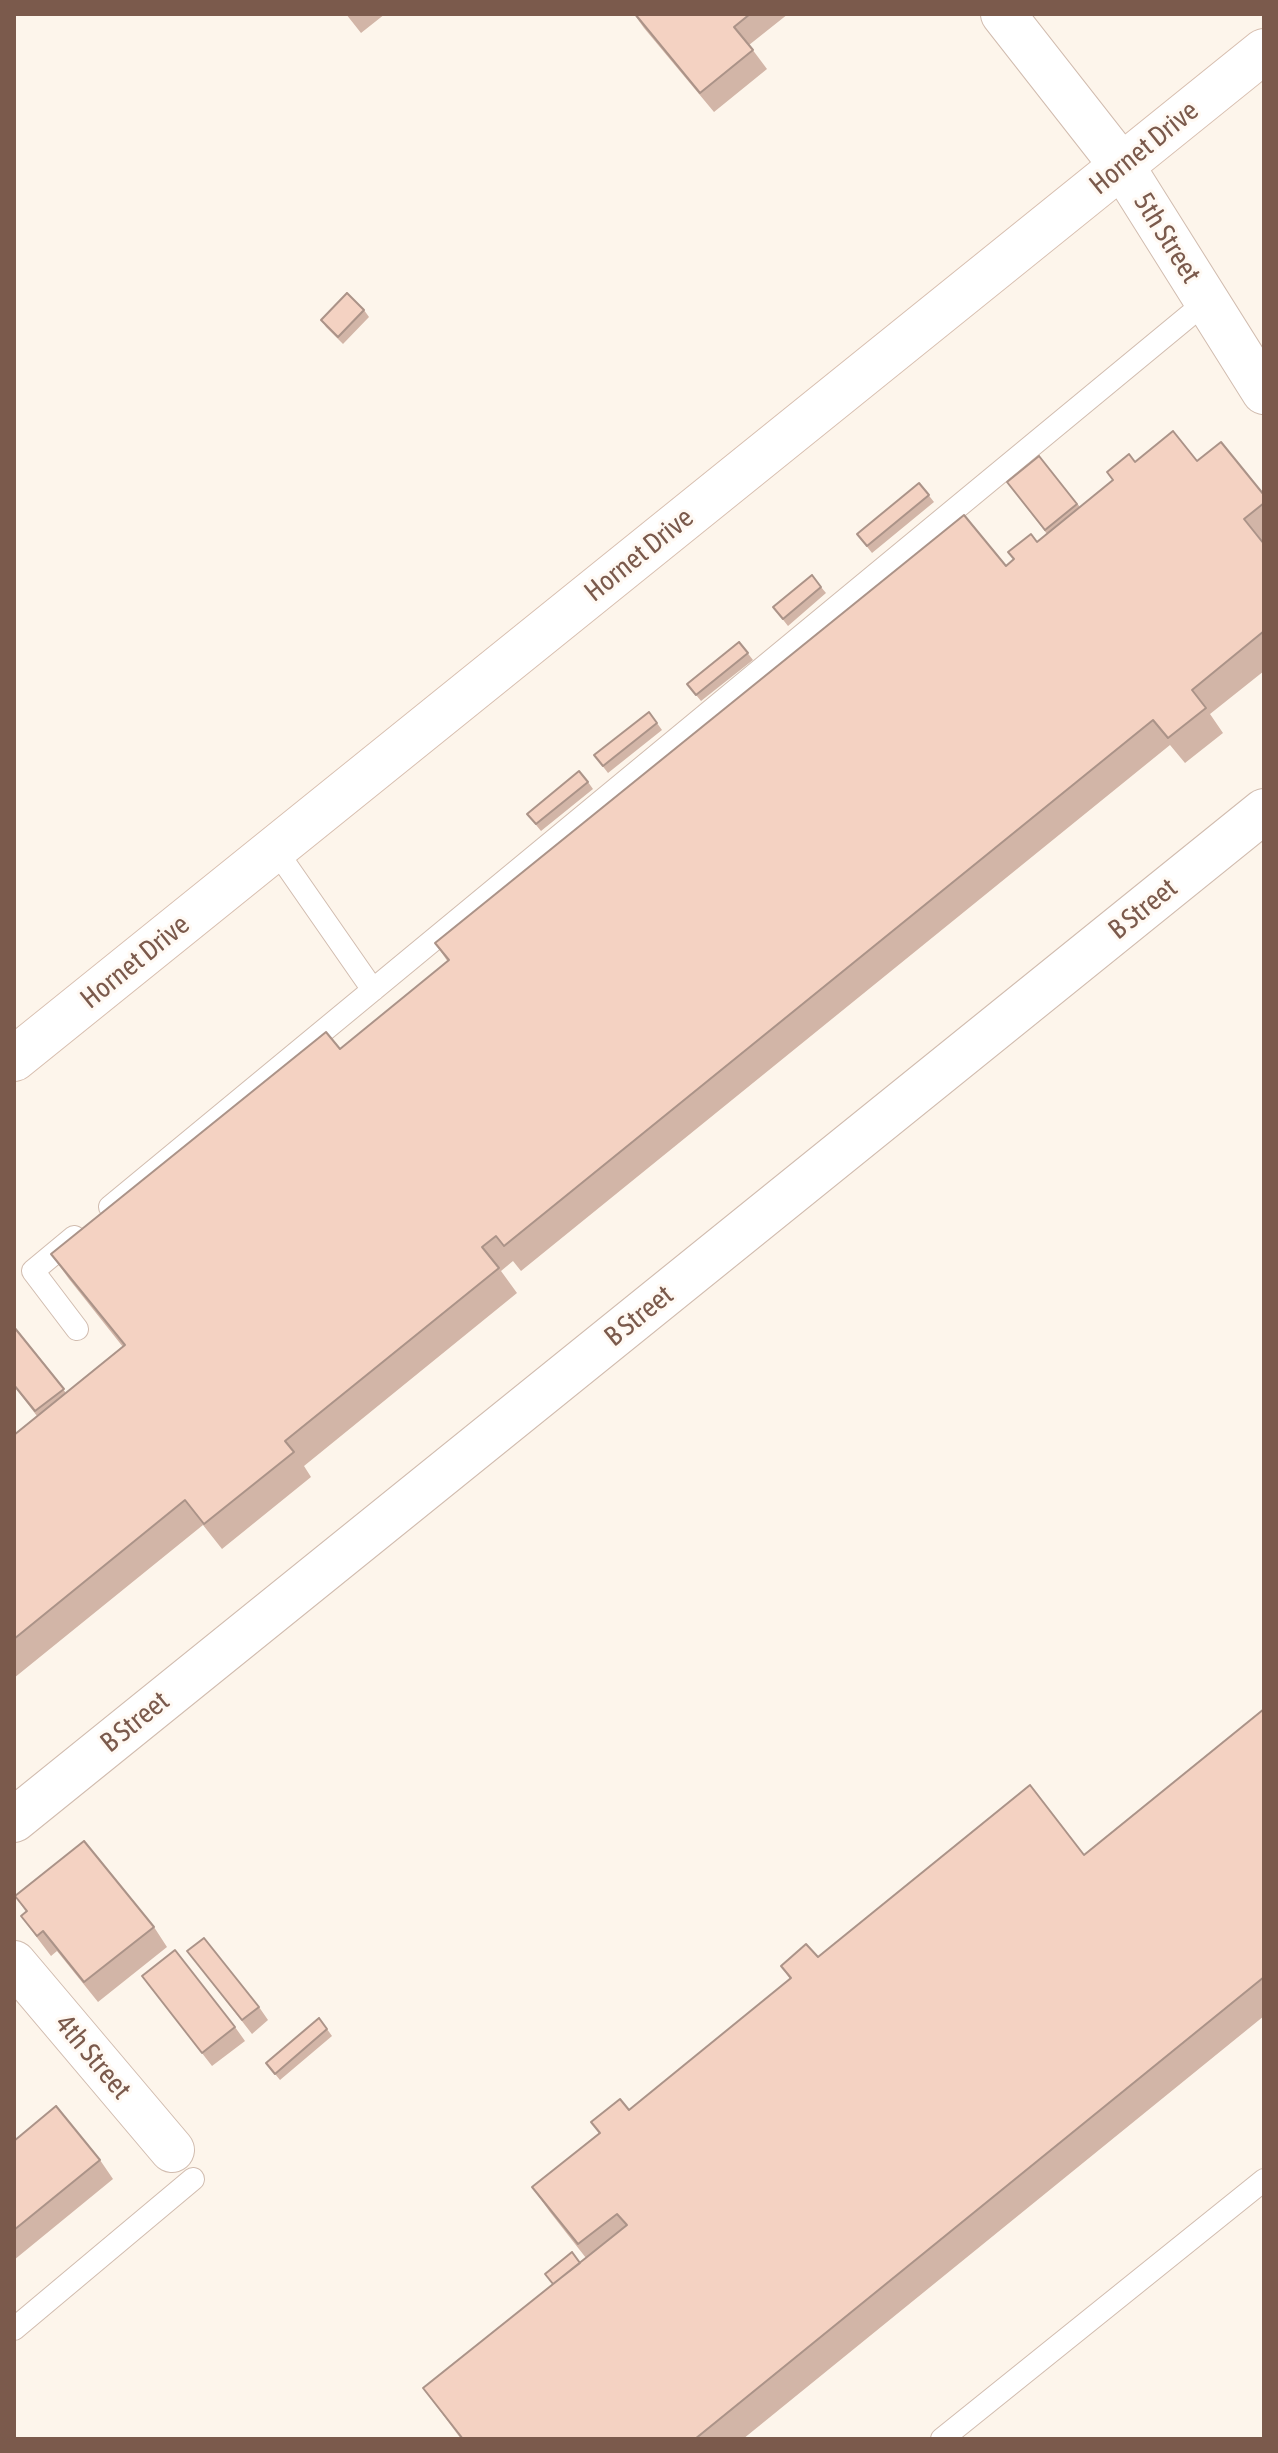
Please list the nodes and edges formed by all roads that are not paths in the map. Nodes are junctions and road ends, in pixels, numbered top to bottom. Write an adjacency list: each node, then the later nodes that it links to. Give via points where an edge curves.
1 (1003, 14): 3 (street, 5th Street)
2 (1264, 51): 3 (street, Hornet Drive)
3 (1122, 166): 4 (street, 5th Street); 7 (street, Hornet Drive)
4 (1207, 301): 5 (street, 5th Street); 8 (lane)
5 (1264, 392)
6 (1264, 811): 11 (street, B Street)
7 (275, 849): 8 (lane); 9 (street, Hornet Drive)
8 (373, 990): 10 (lane, via 33,1271)
9 (14, 1059)
10 (77, 1329)
11 (14, 1820)
12 (14, 1963): 13 (street, 4th Street)
13 (183, 2164): 15 (lane)
14 (1264, 2180): 16 (lane)
15 (15, 2326)
16 (942, 2439)

